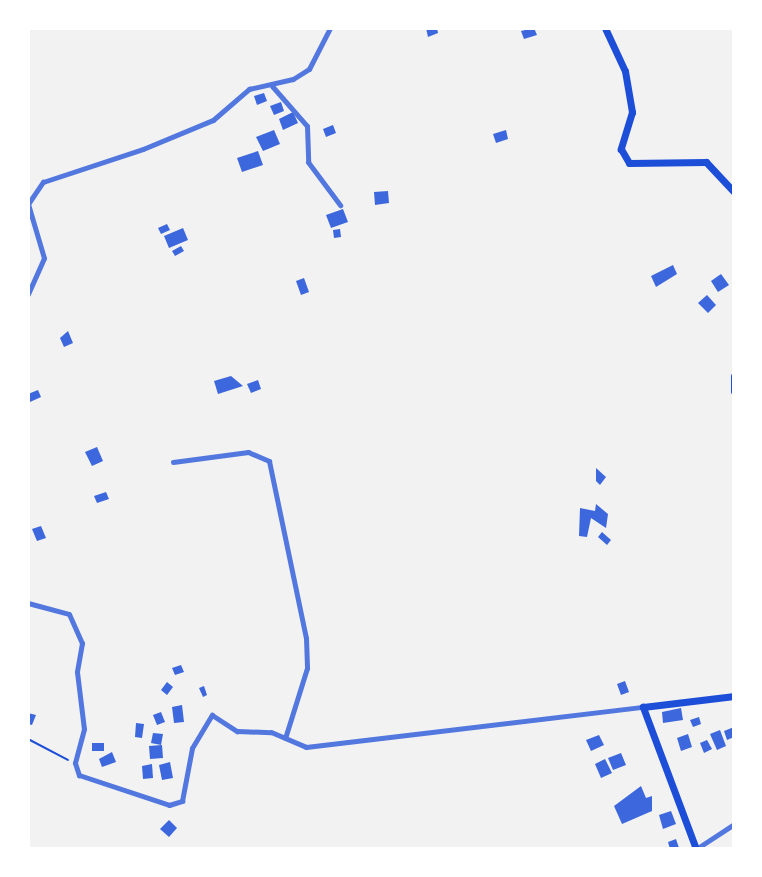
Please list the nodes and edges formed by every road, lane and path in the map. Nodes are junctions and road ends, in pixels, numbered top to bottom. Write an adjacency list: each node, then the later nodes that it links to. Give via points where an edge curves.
1 (330, 28): 3 (street, via 309,69)
2 (605, 28): 4 (main road, via 630,98 621,149 629,163 706,162)
3 (272, 86): 5 (street, via 307,127 307,162); 6 (street, via 249,89 213,120 190,130 43,182 28,204 44,258)
4 (734, 192)
5 (340, 205)
6 (28, 294)
7 (734, 376): 8 (main road)
8 (734, 391)
9 (173, 462): 13 (street, via 248,452 269,461 306,638 307,668)
10 (28, 603): 15 (street, via 69,614 82,643 77,672 84,729)
11 (734, 696): 12 (main road)
12 (643, 707): 13 (street, via 306,747); 17 (main road)
13 (285, 738): 15 (street, via 237,731 212,715 191,748 182,802 169,805 79,775)
14 (28, 739): 15 (path)
15 (75, 764)
16 (734, 824): 17 (street)
17 (696, 849)

